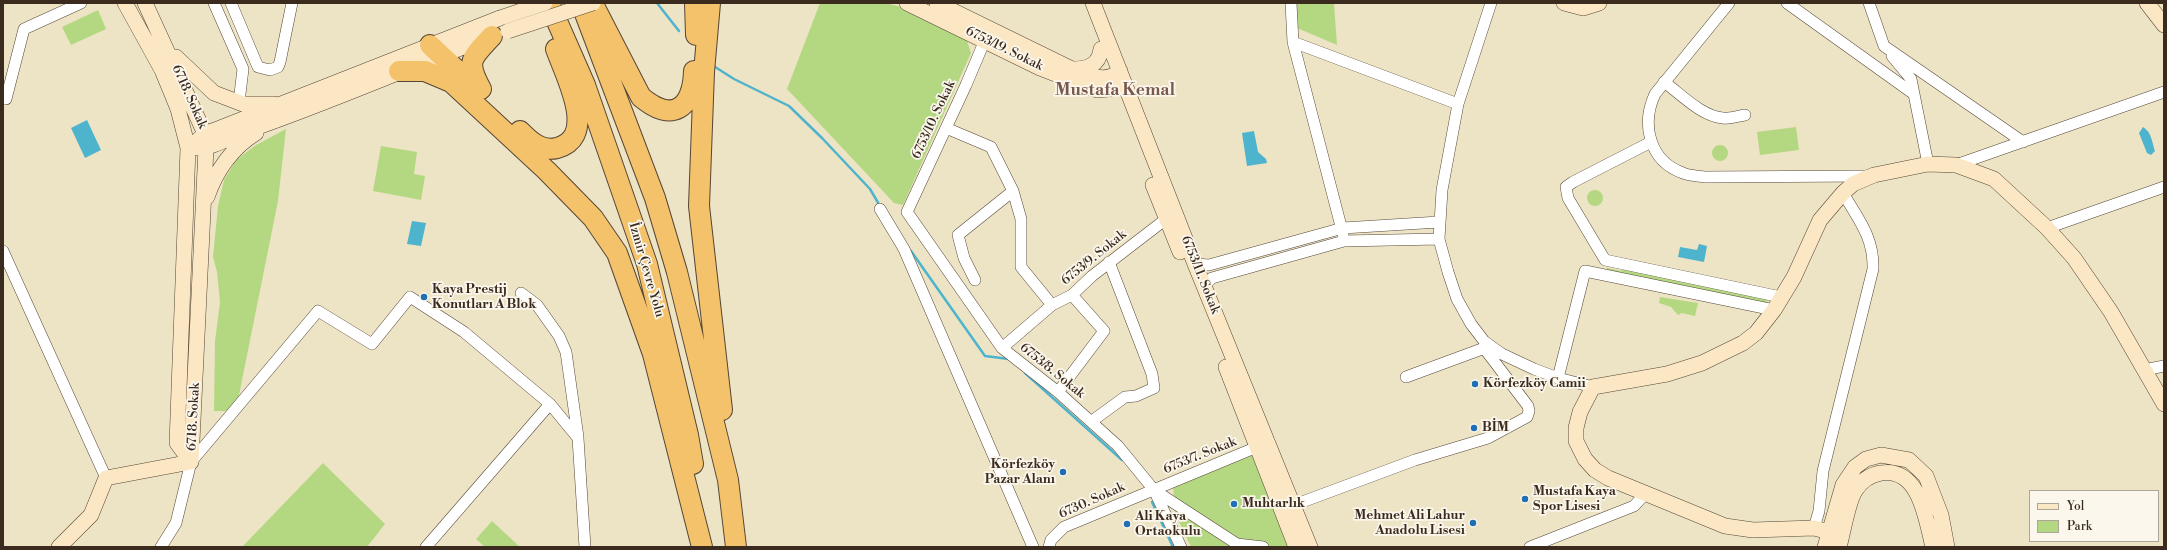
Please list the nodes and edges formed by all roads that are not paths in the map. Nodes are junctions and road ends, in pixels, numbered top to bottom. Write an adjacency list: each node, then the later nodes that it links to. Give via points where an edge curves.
1 (81, 3): 42 (street, via 24,29 6,99)
2 (125, 3): 54 (street, 6718. Sokak, via 162,70 178,109)
3 (146, 3): 30 (street, 6718. Sokak)
4 (214, 3): 44 (street, via 243,69)
5 (231, 3): 6 (street, via 258,66 270,70 278,67 280,62)
6 (292, 3)
7 (537, 3): 43 (highway, via 575,104 579,117 577,130 564,146 554,149 536,146)
8 (545, 3): 27 (street, bridge)
9 (549, 3): 107 (highway, İzmir Çevre Yolu, via 585,85 647,264 688,435)
10 (581, 3): 95 (highway, via 655,198 677,272)
11 (592, 3): 24 (highway, via 641,97 654,108 670,112 681,107 690,98 694,76); 27 (street, bridge)
12 (907, 3): 28 (street, 6753/19. Sokak)
13 (937, 3): 34 (street)
14 (1082, 3): 32 (street, 6753/11. Sokak)
15 (1093, 3): 36 (street, 6753/11. Sokak)
16 (1291, 3): 29 (street)
17 (1491, 3): 46 (street)
18 (1564, 3): 25 (street)
19 (1599, 3): 25 (street)
20 (1729, 3): 38 (street)
21 (1787, 3): 41 (street)
22 (1869, 3): 31 (street)
23 (2147, 3): 26 (street)
24 (698, 5): 95 (highway, via 707,28 698,206)
25 (1585, 5)
26 (2164, 25)
27 (500, 28): 33 (street); 43 (highway, via 476,52 472,63 472,72)
28 (985, 40): 39 (street, 6753/19. Sokak, via 1040,68); 50 (street, 6753/10. Sokak)
29 (1293, 42): 46 (street); 66 (street)
30 (166, 46): 44 (street, via 187,70 214,93); 51 (street, 6718. Sokak)
31 (1884, 46): 41 (street, via 1911,79); 53 (street)
32 (1101, 49): 34 (street, via 1096,63 1083,69); 36 (street, 6753/11. Sokak)
33 (435, 53): 35 (street); 37 (highway, via 440,71); 43 (highway); 45 (street)
34 (1071, 69): 36 (street, via 1099,78)
35 (399, 71): 37 (highway, via 425,71); 49 (street)
36 (1118, 79): 39 (street, via 1109,89); 47 (street, 6753/11. Sokak); 72 (street, 6753/11. Sokak)
37 (451, 82): 106 (highway, via 594,218 617,253 653,354)
38 (1664, 82): 48 (street, via 1713,116 1725,118); 52 (street, via 1650,105 1647,125)
39 (1097, 90): 47 (street, 6753/19. Sokak, via 1110,94)
40 (2164, 92): 53 (street)
41 (1914, 94): 55 (street)
42 (3, 98)
43 (486, 98)
44 (239, 102): 45 (street)
45 (283, 104): 51 (street)
46 (1458, 104): 65 (street, via 1442,190)
47 (1123, 105): 64 (street, 6753/11. Sokak)
48 (1745, 115)
49 (272, 123): 51 (street); 61 (street, via 244,141 221,166)
50 (946, 128): 59 (street, via 991,148); 63 (street, 6753/10. Sokak)
51 (206, 141): 54 (street); 61 (street, 6718. Sokak)
52 (1651, 142): 57 (street, via 1664,160 1674,168 1683,173 1705,177); 77 (street, via 1566,187 1568,198 1605,260)
53 (2023, 142): 56 (street)
54 (188, 148): 93 (street, 6718. Sokak, via 177,443)
55 (1928, 164): 56 (street); 57 (street)
56 (1956, 165): 67 (street, via 1994,179)
57 (1874, 176): 60 (street, via 1853,184)
58 (2164, 187): 67 (street)
59 (1013, 191): 73 (street, via 958,235 964,258); 78 (street, via 1021,219 1021,267)
60 (1843, 193): 77 (street, via 1820,220 1794,277); 99 (street, via 1869,238 1874,252 1874,269 1823,471 1819,510)
61 (202, 210): 93 (street, 6718. Sokak)
62 (880, 210): 109 (street, via 904,249)
63 (907, 212): 81 (street, 6753/8. Sokak)
64 (1166, 219): 71 (street, 6753/9. Sokak); 92 (street, 6753/11. Sokak)
65 (1439, 222): 66 (street); 68 (street)
66 (1343, 228): 69 (street); 72 (street, via 1209,265)
67 (2047, 228): 83 (street, via 2074,258 2111,312)
68 (1440, 239): 69 (street); 80 (street, via 1457,299)
69 (1344, 241): 74 (street, via 1212,278)
70 (3, 251): 94 (street)
71 (1109, 262): 76 (street, 6753/9. Sokak); 90 (street, via 1152,374 1154,388 1136,396 1125,397)
72 (1195, 264): 74 (street, 6753/11. Sokak)
73 (975, 280)
74 (1204, 286): 98 (street, 6753/11. Sokak)
75 (521, 293): 91 (street, via 537,305 566,352)
76 (1072, 295): 78 (street, 6753/9. Sokak); 87 (street, via 1104,331)
77 (1781, 297): 79 (street)
78 (1052, 305): 81 (street, 6753/9. Sokak)
79 (1774, 310): 85 (street, via 1585,271); 86 (street, via 1756,333 1724,354 1667,374)
80 (1487, 347): 84 (street); 85 (street); 98 (street, via 1528,406 1527,417 1488,438 1415,460)
81 (1002, 348): 87 (street, 6753/8. Sokak)
82 (2164, 366): 83 (street)
83 (2144, 370): 89 (street)
84 (1406, 377)
85 (1558, 378): 86 (street)
86 (1593, 387): 97 (street, via 1580,412 1576,441 1595,470)
87 (1058, 392): 90 (street, 6753/8. Sokak)
88 (550, 404): 91 (street); 93 (street, via 464,332 410,297 372,344 318,311); 104 (street)
89 (2164, 404)
90 (1092, 421): 96 (street, 6753/8. Sokak, via 1118,446)
91 (578, 438): 105 (street)
92 (1257, 447): 96 (street, 6753/7. Sokak); 101 (street, 6753/11. Sokak)
93 (191, 462): 94 (street); 103 (street, via 176,523)
94 (106, 478): 102 (street, via 91,515)
95 (728, 480): 108 (highway)
96 (1154, 490): 110 (street, 6730. Sokak, via 1064,527 1051,540); 111 (street, 6753/8. Sokak); 112 (street, via 1237,544)
97 (1645, 494): 99 (street, via 1725,526 1753,530); 113 (street, via 1634,506)
98 (1294, 505): 101 (street, 6753/11. Sokak)
99 (1814, 528): 100 (street)
100 (1837, 538): 114 (street); 115 (street, via 1854,493 1871,475 1886,472 1900,476 1918,492); 116 (street, via 1843,485 1855,467 1866,459 1881,456 1909,460 1926,476 1941,515)
101 (1307, 546)
102 (59, 547)
103 (161, 547)
104 (426, 547)
105 (585, 547)
106 (702, 547)
107 (706, 547)
108 (736, 547)
109 (1033, 547)
110 (1049, 547)
111 (1181, 547)
112 (1264, 547)
113 (1530, 547)
114 (1825, 547)
115 (1934, 547)
116 (1947, 547)

